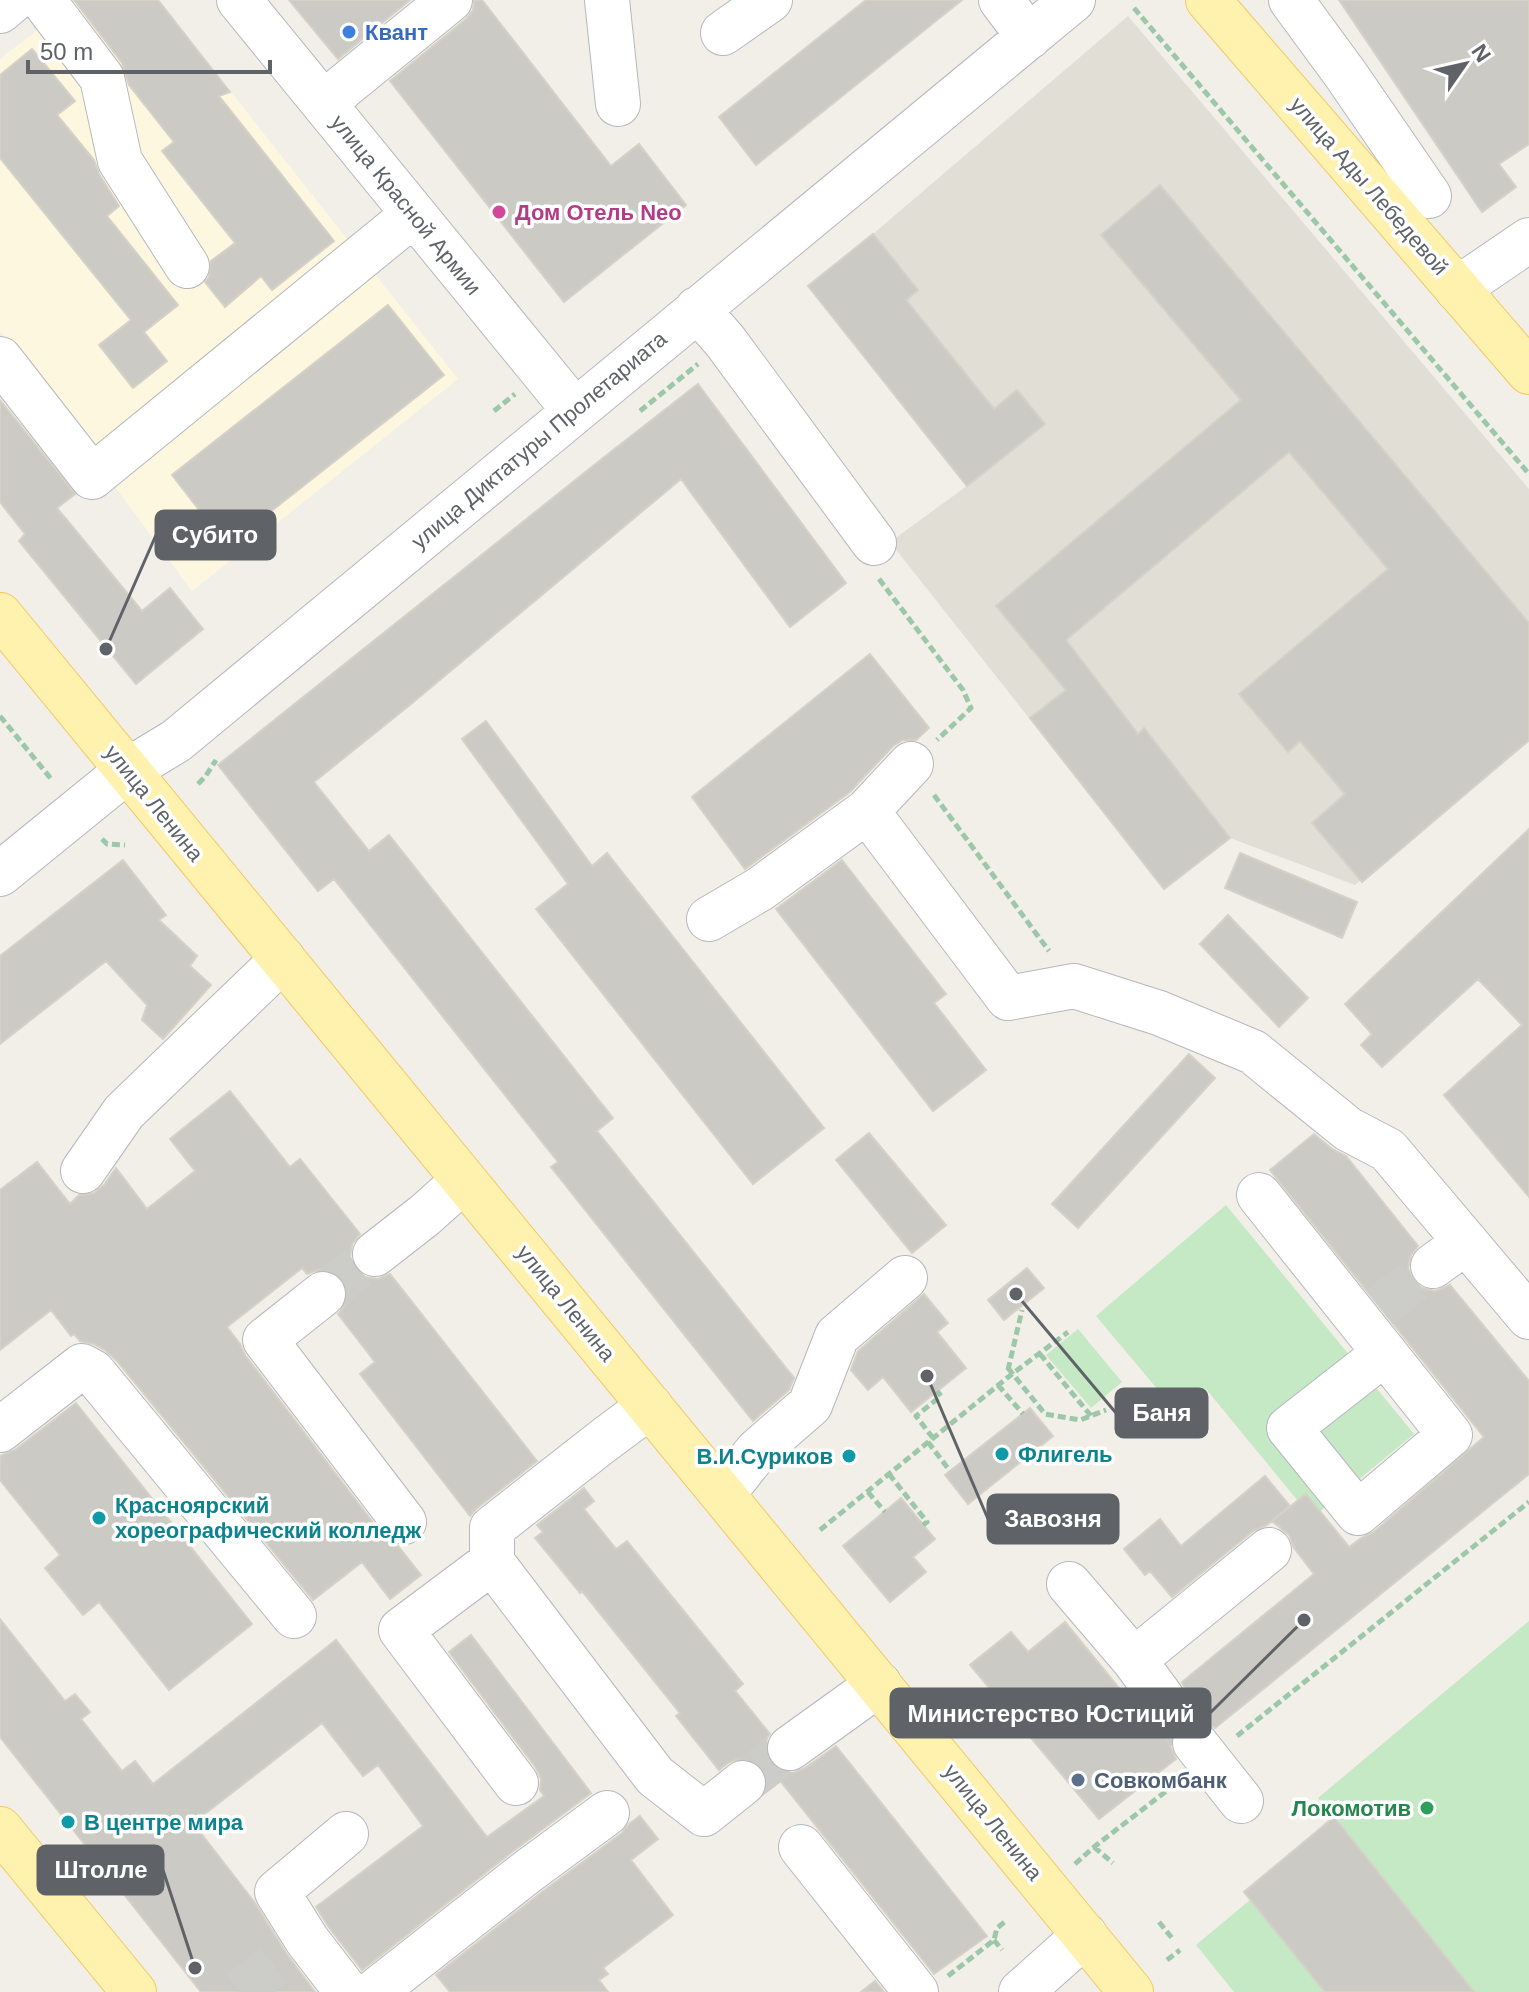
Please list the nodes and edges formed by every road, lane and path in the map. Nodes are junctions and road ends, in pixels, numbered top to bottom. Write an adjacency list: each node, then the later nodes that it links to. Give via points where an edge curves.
1 (13, 0): 12 (street)
2 (43, 0): 22 (street, via 102,78 120,161)
3 (239, 0): 17 (street, улица Красной Армии)
4 (450, 0): 17 (street)
5 (607, 0): 16 (street)
6 (770, 0): 13 (street)
7 (1001, 0): 14 (street)
8 (1073, 0): 14 (street, улица Диктатуры Пролетариата)
9 (1208, 0): 18 (main road, улица Ады Лебедевой)
10 (1291, 0): 15 (street)
11 (1134, 8): 30 (path)
12 (0, 11)
13 (723, 33)
14 (1029, 37): 24 (street, улица Диктатуры Пролетариата)
15 (1346, 75): 18 (street); 19 (street)
16 (618, 104)
17 (325, 105): 20 (street, улица Красной Армии)
18 (1300, 106): 23 (main road, улица Ады Лебедевой)
19 (1429, 196)
20 (414, 214): 25 (street, via 92,477); 28 (street, улица Красной Армии)
21 (1529, 240): 23 (street)
22 (187, 266)
23 (1457, 289): 26 (main road, улица Ады Лебедевой)
24 (697, 309): 28 (street, улица Диктатуры Пролетариата); 31 (street, via 725,341)
25 (0, 359)
26 (1529, 372)
27 (520, 390): 29 (path)
28 (574, 410): 35 (street, улица Диктатуры Пролетариата, via 176,741)
29 (494, 411)
30 (1529, 474)
31 (873, 557): 34 (path, via 971,708)
32 (0, 615): 35 (main road, улица Ленина)
33 (0, 716): 37 (path)
34 (911, 764): 39 (street); 45 (path)
35 (128, 770): 42 (street, улица Диктатуры Пролетариата); 44 (main road, улица Ленина)
36 (205, 777): 38 (path)
37 (52, 780)
38 (198, 784)
39 (867, 811): 43 (street, via 760,889); 45 (street, via 1008,998)
40 (107, 844): 41 (path)
41 (125, 845)
42 (0, 874)
43 (709, 919)
44 (283, 959): 46 (street, via 124,1112); 47 (main road, улица Ленина)
45 (1074, 986): 53 (street, via 1159,1013 1253,1052 1348,1129 1388,1150 1450,1254)
46 (83, 1171)
47 (464, 1180): 49 (street); 60 (main road, улица Ленина)
48 (1259, 1195): 54 (street)
49 (375, 1254)
50 (905, 1278): 69 (street, via 837,1336 810,1405 757,1451)
51 (323, 1294): 72 (street, via 265,1340)
52 (1022, 1310): 57 (path)
53 (1529, 1317)
54 (1375, 1328)
55 (1068, 1332): 56 (path)
56 (1040, 1354): 57 (path); 63 (path)
57 (1010, 1371): 58 (path); 63 (path, via 1045,1414 1080,1420)
58 (998, 1385): 62 (path); 65 (path)
59 (937, 1391): 65 (path, via 941,1396 916,1416)
60 (650, 1406): 69 (main road, улица Ленина); 76 (street, via 492,1528)
61 (1106, 1410): 63 (path)
62 (1023, 1414)
63 (1091, 1416)
64 (0, 1430): 78 (street, via 82,1366 93,1372)
65 (930, 1440): 66 (path); 67 (path)
66 (950, 1471)
67 (889, 1474): 68 (path); 73 (path, via 927,1522)
68 (868, 1492): 71 (path); 74 (path)
69 (723, 1494): 80 (main road, улица Ленина)
70 (1529, 1502): 83 (path)
71 (885, 1512)
72 (404, 1522)
73 (923, 1525)
74 (820, 1530)
75 (1269, 1550): 79 (street)
76 (492, 1562): 84 (street, via 401,1630); 85 (street, via 655,1776 704,1814)
77 (1069, 1584): 79 (street)
78 (294, 1616)
79 (1134, 1660): 81 (street)
80 (879, 1684): 82 (street); 96 (main road, улица Ленина)
81 (1162, 1698)
82 (790, 1748)
83 (1201, 1751): 86 (street); 91 (path)
84 (516, 1783)
85 (743, 1783)
86 (1241, 1801)
87 (607, 1813): 105 (street)
88 (0, 1829): 103 (main road)
89 (346, 1834): 104 (street, via 277,1892 300,1946)
90 (801, 1847): 102 (street)
91 (1094, 1847): 92 (path); 93 (path)
92 (1113, 1863)
93 (1075, 1864)
94 (1006, 1921): 98 (path)
95 (1159, 1922): 97 (path)
96 (1085, 1935): 106 (street); 107 (main road, улица Ленина)
97 (1172, 1938)
98 (994, 1940): 99 (path); 102 (path)
99 (1002, 1950)
100 (1180, 1950): 101 (path)
101 (1167, 1960)
102 (928, 1988)
103 (134, 1992)
104 (347, 1992)
105 (374, 1992)
106 (1021, 1992)
107 (1131, 1992)

